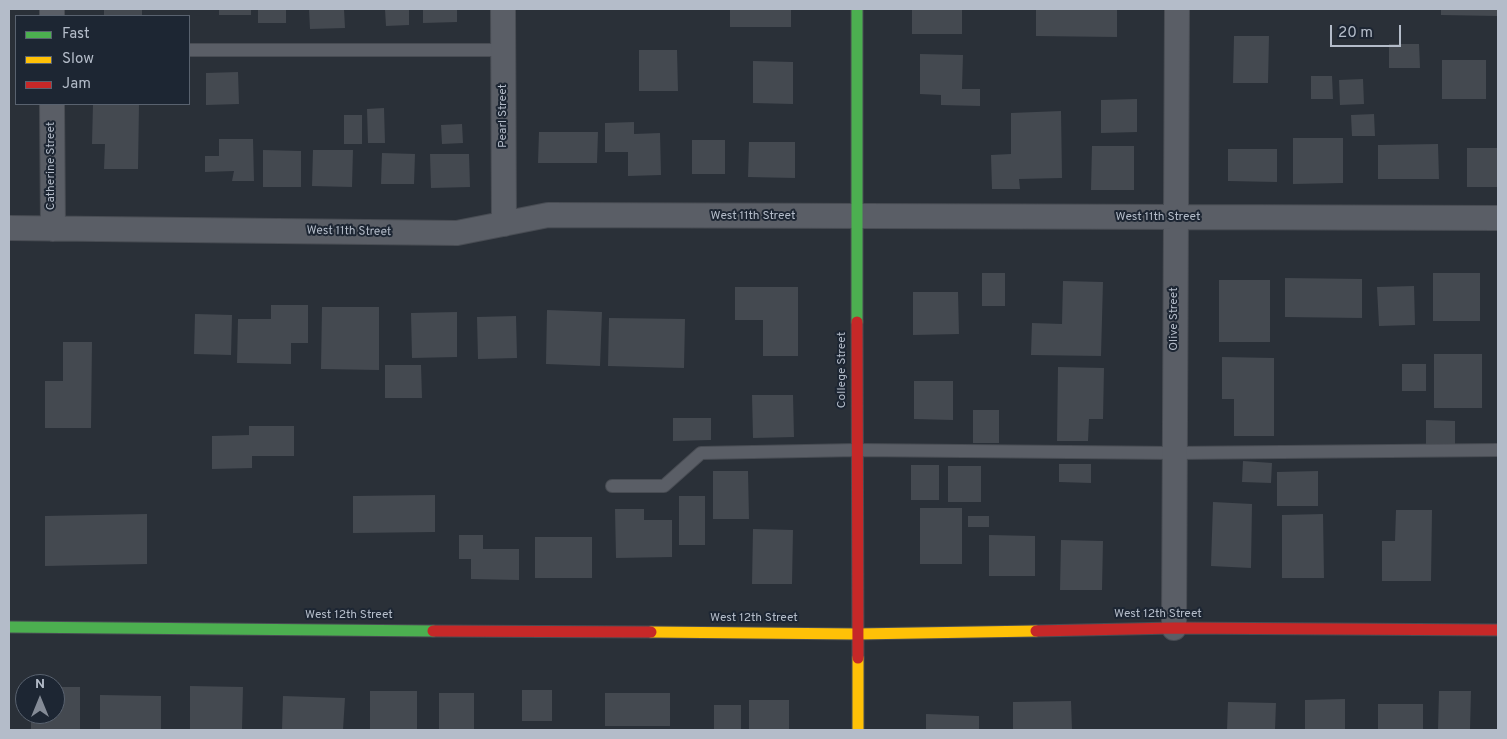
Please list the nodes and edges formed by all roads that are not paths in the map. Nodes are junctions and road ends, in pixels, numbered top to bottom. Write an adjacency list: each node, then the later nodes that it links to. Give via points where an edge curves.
1 (503, 9): 5 (street, Pearl Street)
2 (856, 9): 7 (main road, College Street)
3 (1177, 9): 8 (street, Olive Street)
4 (190, 50): 5 (lane)
5 (504, 50): 10 (street, Pearl Street)
6 (52, 105): 12 (street, Catherine Street)
7 (857, 218): 8 (street, West 11th Street); 10 (street, West 11th Street, via 548,215); 13 (main road, College Street)
8 (1176, 218): 9 (street, West 11th Street); 15 (street, Olive Street)
9 (1498, 218)
10 (504, 224): 12 (street, West 11th Street, via 456,233)
11 (9, 228): 12 (street, West 11th Street)
12 (52, 229)
13 (857, 450): 15 (lane); 16 (lane, via 701,453 664,486); 20 (main road, College Street)
14 (1498, 450): 15 (lane)
15 (1174, 453): 18 (street, Olive Street)
16 (612, 486)
17 (9, 627): 20 (main road, West 12th Street)
18 (1174, 628): 19 (main road, West 12th Street); 20 (main road, West 12th Street)
19 (1498, 630)
20 (857, 634): 21 (main road, College Street)
21 (858, 730)

